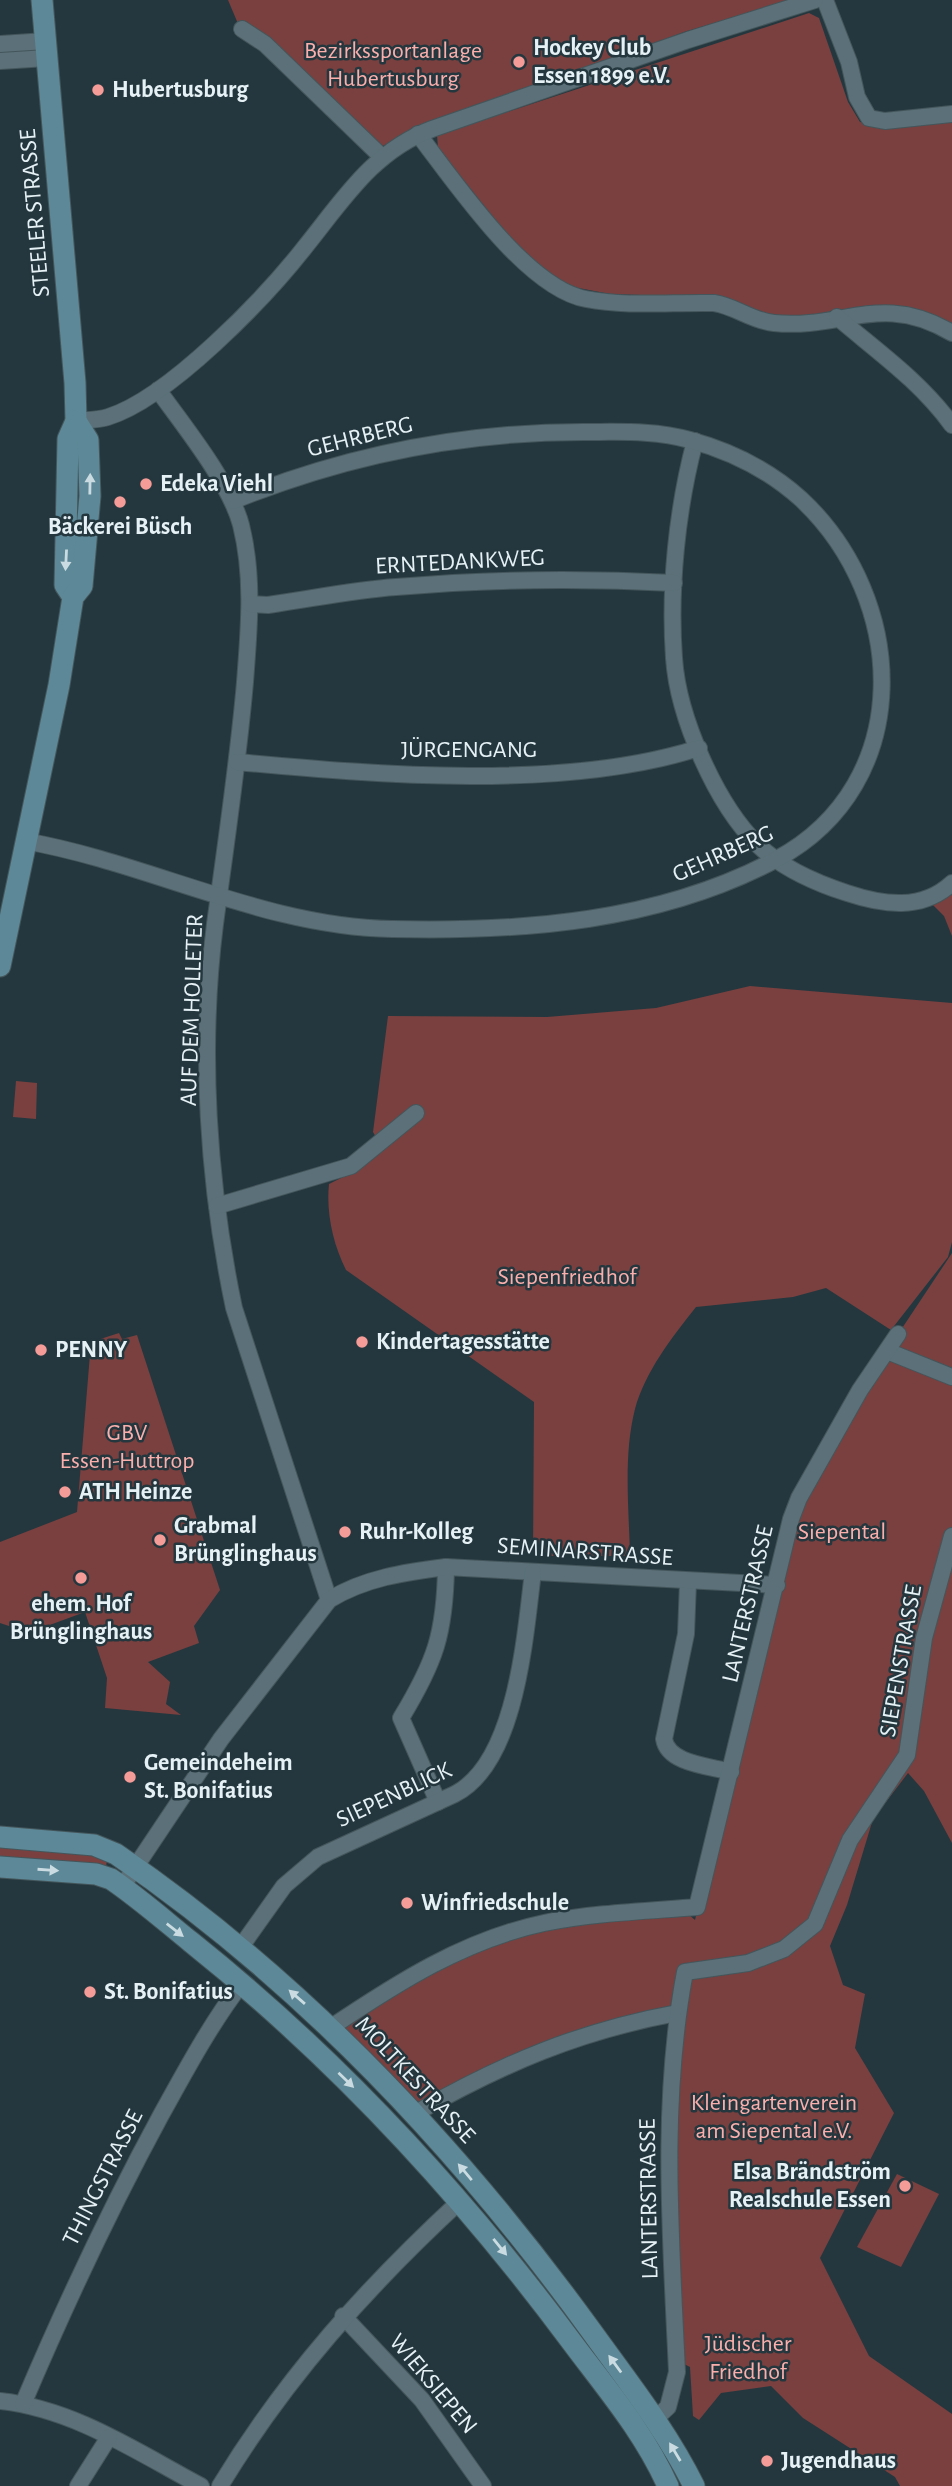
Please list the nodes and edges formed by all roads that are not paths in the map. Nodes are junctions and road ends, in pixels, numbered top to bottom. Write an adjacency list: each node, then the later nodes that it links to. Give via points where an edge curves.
1 (42, 0): 6 (street, STEELER STRASSE)
2 (815, 0): 9 (street)
3 (825, 0): 8 (street, via 869,118 885,121)
4 (242, 29): 10 (street, via 265,44)
5 (0, 44): 6 (street)
6 (47, 50): 7 (street); 14 (street, STEELER STRASSE)
7 (0, 61)
8 (952, 114)
9 (418, 134): 10 (street); 11 (street, via 504,241 538,277 567,293 606,302 724,304 774,324)
10 (382, 157): 13 (street, via 355,181 275,284)
11 (837, 317): 12 (street, via 887,312 914,316); 15 (street, via 891,358)
12 (952, 334)
13 (158, 390): 14 (street, via 107,417); 17 (street, AUF DEM HOLLETER)
14 (76, 421): 22 (street, STEELER STRASSE, via 89,440 90,496 82,586 73,597)
15 (952, 425)
16 (695, 441): 17 (street, GEHRBERG, via 653,432 526,432 450,440 351,460); 18 (street); 23 (street, GEHRBERG, via 777,480 820,520 856,571 880,645 881,712 862,773 825,822)
17 (233, 500): 19 (street, AUF DEM HOLLETER, via 247,552)
18 (674, 583): 19 (street, ERNTEDANKWEG, via 479,580); 20 (street, via 674,660)
19 (250, 604): 21 (street, AUF DEM HOLLETER)
20 (699, 748): 21 (street, JÜRGENGANG, via 610,766 475,775); 23 (street, via 729,807 759,846)
21 (237, 762): 25 (street, AUF DEM HOLLETER)
22 (26, 841): 25 (street, GEHRBERG); 26 (street, STEELER STRASSE)
23 (777, 859): 24 (street, via 821,884 891,904 922,900); 25 (street, GEHRBERG, via 717,887 654,908 547,924 361,928 282,914)
24 (952, 883)
25 (220, 896): 28 (street, AUF DEM HOLLETER, via 209,1037)
26 (0, 966)
27 (416, 1113): 28 (street, via 351,1166)
28 (217, 1206): 37 (street, AUF DEM HOLLETER, via 234,1308)
29 (898, 1334): 30 (street, LANTERSTRASSE)
30 (887, 1351): 31 (street); 36 (street, LANTERSTRASSE, via 799,1498)
31 (952, 1377)
32 (952, 1536): 45 (street, SIEPENSTRASSE, via 925,1638 907,1755 850,1840 815,1924 784,1949 748,1963)
33 (446, 1567): 34 (street, SEMINARSTRASSE); 37 (street, SEMINARSTRASSE, via 375,1580); 39 (street, via 445,1607 435,1655 401,1718)
34 (533, 1572): 35 (street, SEMINARSTRASSE); 39 (street, SIEPENBLICK, via 518,1674 488,1764 472,1784)
35 (688, 1582): 36 (street, SEMINARSTRASSE); 38 (street, via 686,1634 665,1747 675,1757)
36 (777, 1585): 38 (street, LANTERSTRASSE)
37 (329, 1600): 42 (street, SEMINARSTRASSE, via 221,1739)
38 (732, 1772): 48 (street, LANTERSTRASSE, via 697,1907 544,1923 474,1945 402,1979)
39 (438, 1802): 44 (street, SIEPENBLICK, via 318,1857 284,1886)
40 (0, 1836): 42 (street, MOLTKESTRASSE, via 94,1845)
41 (0, 1867): 43 (street, MOLTKESTRASSE, one-way to 43, via 96,1874)
42 (136, 1867): 43 (street, SEMINARSTRASSE); 44 (street, MOLTKESTRASSE)
43 (122, 1887): 46 (street, MOLTKESTRASSE, one-way to 46)
44 (240, 1948): 48 (street, MOLTKESTRASSE, one-way to 44)
45 (685, 1972): 47 (street, LANTERSTRASSE)
46 (242, 1983): 50 (street, MOLTKESTRASSE, one-way to 50, via 358,2092); 53 (street, THINGSTRASSE, via 181,2079 129,2174)
47 (677, 2014): 49 (street, via 629,2022 548,2047 475,2079); 54 (street, LANTERSTRASSE, via 668,2152 677,2372 668,2407)
48 (330, 2028): 49 (street, MOLTKESTRASSE)
49 (416, 2113): 54 (street, MOLTKESTRASSE, one-way to 49, via 541,2261)
50 (460, 2201): 51 (street); 60 (street, MOLTKESTRASSE, one-way to 60, via 643,2437)
51 (343, 2316): 58 (street, via 269,2411); 59 (street, WIEKSIEPEN, via 422,2400)
52 (0, 2401): 53 (street)
53 (23, 2404): 55 (street, via 62,2415)
54 (655, 2419): 61 (street, MOLTKESTRASSE, one-way to 54)
55 (109, 2437): 56 (street); 57 (street)
56 (78, 2486)
57 (201, 2486)
58 (220, 2486)
59 (483, 2486)
60 (668, 2486)
61 (694, 2486)

